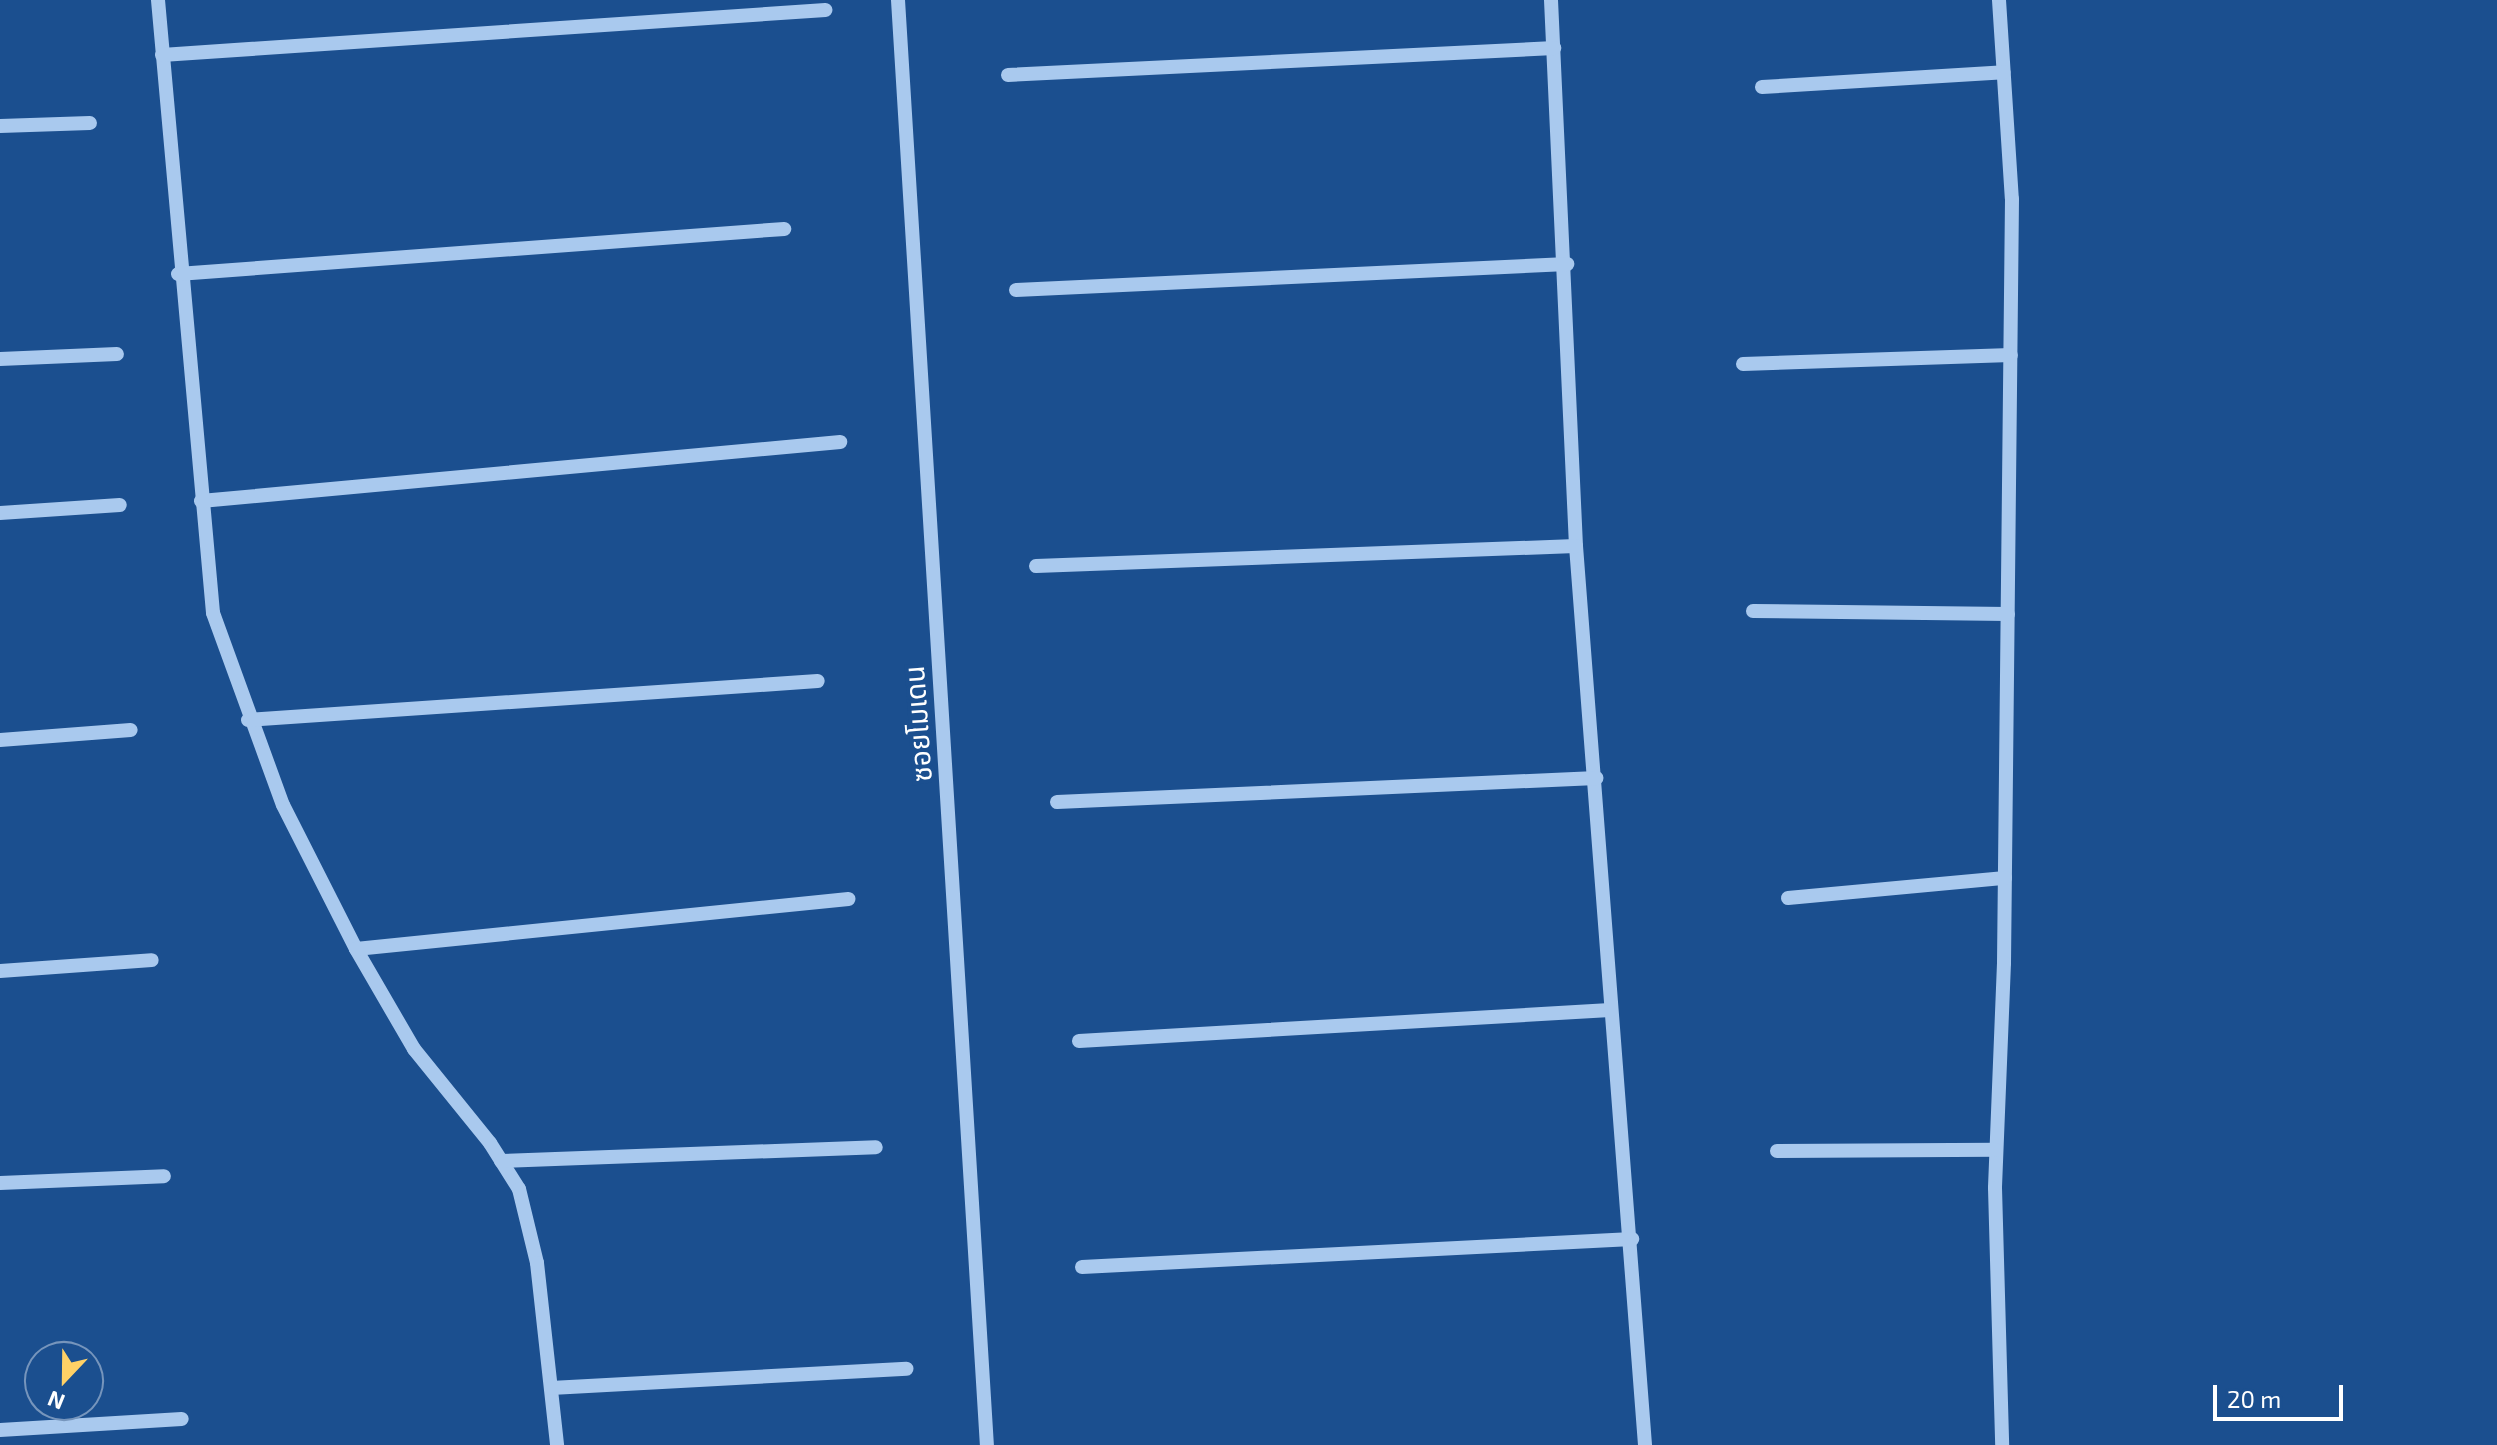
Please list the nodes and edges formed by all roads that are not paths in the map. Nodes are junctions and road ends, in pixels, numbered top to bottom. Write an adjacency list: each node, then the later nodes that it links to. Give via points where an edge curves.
1 (158, 0): 7 (street)
2 (898, 0): 56 (street, ซอยโมเดน)
3 (1551, 0): 6 (street)
4 (1999, 0): 8 (street)
5 (825, 10): 7 (street)
6 (1554, 48): 9 (street); 14 (street)
7 (162, 55): 15 (street)
8 (2004, 72): 10 (street); 18 (street, via 2012,199)
9 (1008, 75)
10 (1762, 87)
11 (90, 123): 12 (street)
12 (0, 126)
13 (784, 229): 15 (street)
14 (1567, 264): 16 (street); 25 (street)
15 (178, 274): 22 (street)
16 (1016, 290)
17 (117, 354): 19 (street)
18 (2011, 355): 20 (street); 28 (street)
19 (0, 359)
20 (1743, 364)
21 (840, 442): 22 (street)
22 (201, 501): 30 (street, via 213,613)
23 (120, 505): 24 (street)
24 (0, 513)
25 (1576, 546): 26 (street); 33 (street)
26 (1036, 566)
27 (1753, 611): 28 (street)
28 (2008, 614): 35 (street)
29 (818, 681): 30 (street)
30 (248, 720): 38 (street, via 283,805)
31 (131, 730): 32 (street)
32 (0, 740)
33 (1596, 778): 34 (street); 41 (street)
34 (1057, 802)
35 (2005, 878): 36 (street); 44 (street)
36 (1788, 898)
37 (848, 899): 38 (street)
38 (356, 949): 46 (street, via 414,1049)
39 (152, 960): 40 (street)
40 (0, 971)
41 (1610, 1010): 42 (street); 49 (street)
42 (1079, 1041)
43 (876, 1147): 46 (street)
44 (1996, 1150): 45 (street); 58 (street)
45 (1777, 1151)
46 (501, 1161): 52 (street, via 519,1189 537,1263)
47 (164, 1176): 48 (street)
48 (0, 1183)
49 (1632, 1239): 50 (street); 57 (street)
50 (1082, 1267)
51 (906, 1369): 52 (street)
52 (551, 1388): 55 (street)
53 (182, 1419): 54 (street)
54 (0, 1430)
55 (557, 1445)
56 (987, 1445)
57 (1645, 1445)
58 (2002, 1445)

